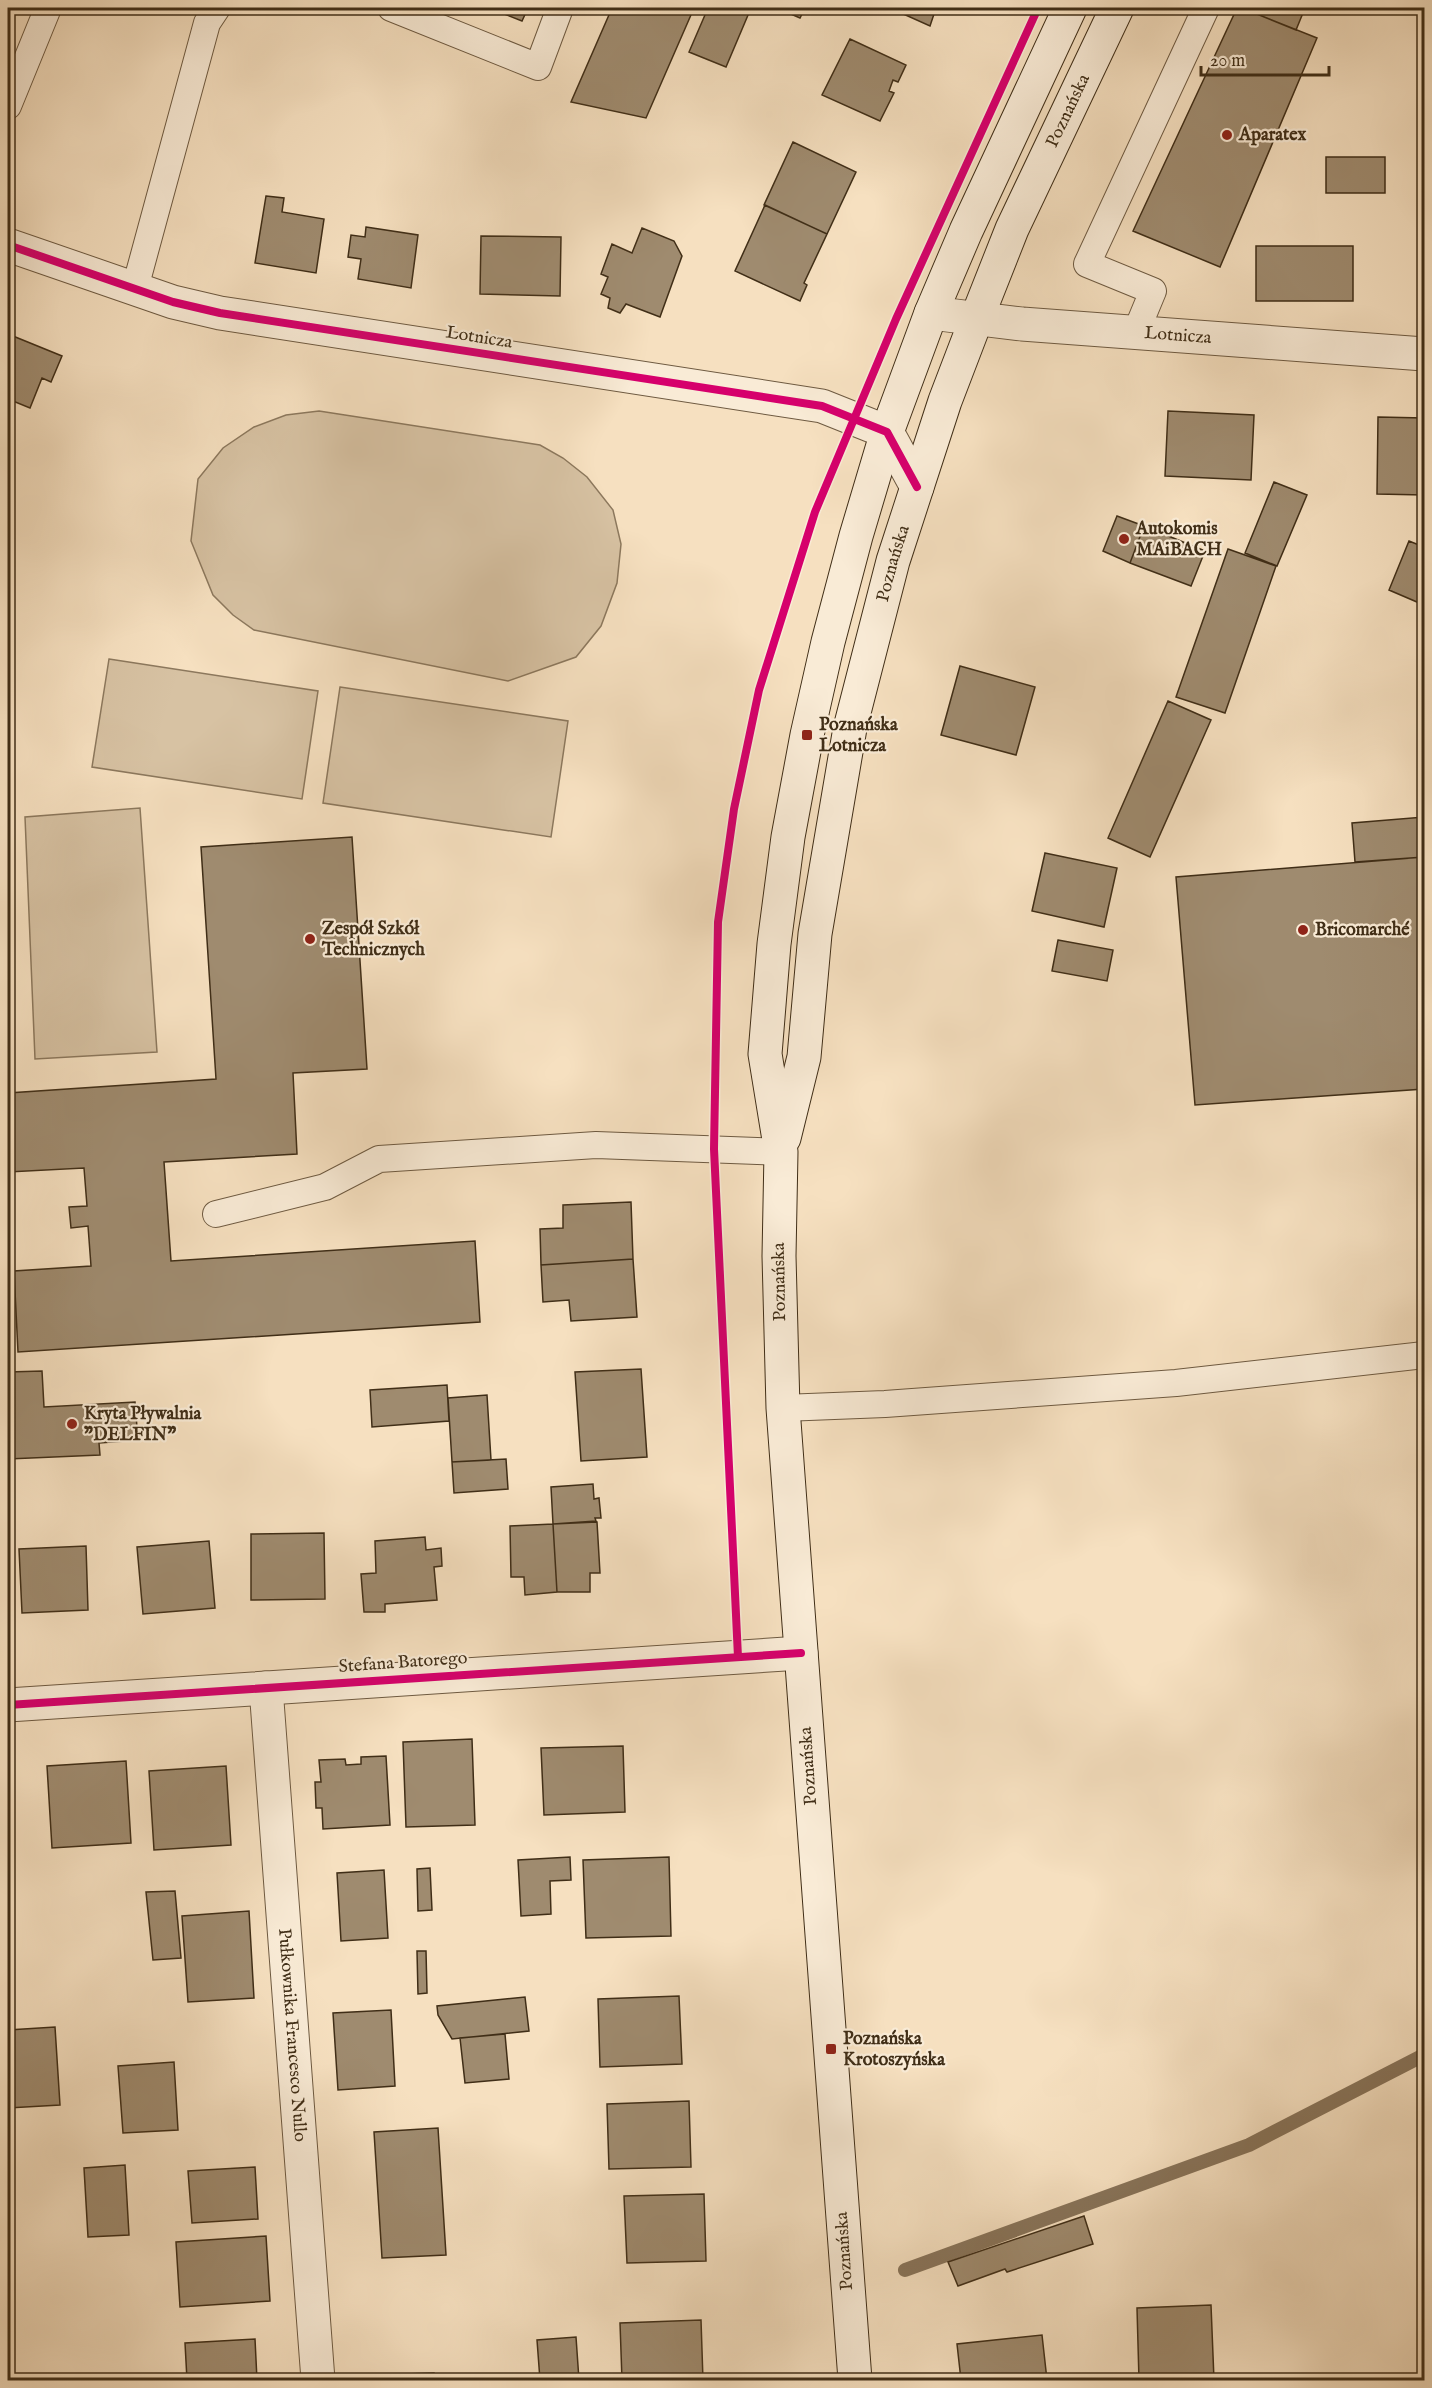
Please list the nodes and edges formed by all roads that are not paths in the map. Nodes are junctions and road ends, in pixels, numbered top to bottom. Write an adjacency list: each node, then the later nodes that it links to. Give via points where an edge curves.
1 (48, 8): 8 (lane)
2 (217, 8): 10 (lane, via 207,23)
3 (391, 8): 4 (lane, via 538,67)
4 (560, 8)
5 (1070, 8): 11 (main road, Poznańska)
6 (1117, 8): 12 (main road, Poznańska, via 1012,230)
7 (1206, 8): 13 (lane, via 1087,264 1153,291)
8 (8, 106)
9 (8, 245): 10 (main road, Lotnicza)
10 (135, 288): 15 (main road, Lotnicza, via 220,313 822,406)
11 (931, 313): 12 (main road, Lotnicza); 15 (main road, Poznańska)
12 (976, 320): 13 (main road, Lotnicza); 16 (main road, Poznańska)
13 (1136, 332): 14 (main road, Lotnicza)
14 (1425, 354)
15 (886, 432): 16 (main road); 17 (main road, Poznańska, via 828,642 788,837 765,1054)
16 (916, 487): 17 (main road, Poznańska, via 850,728 815,934 804,1057)
17 (781, 1152): 18 (lane, via 596,1145 379,1159 325,1187); 20 (main road, Poznańska)
18 (216, 1214)
19 (1425, 1355): 20 (lane, via 1176,1383)
20 (783, 1408): 21 (main road, Poznańska)
21 (801, 1653): 22 (main road, Stefana Batorego); 25 (main road, Poznańska)
22 (266, 1688): 23 (main road, Stefana Batorego); 24 (main road, Pułkownika Francesco Nullo)
23 (8, 1705)
24 (318, 2380)
25 (855, 2380)

